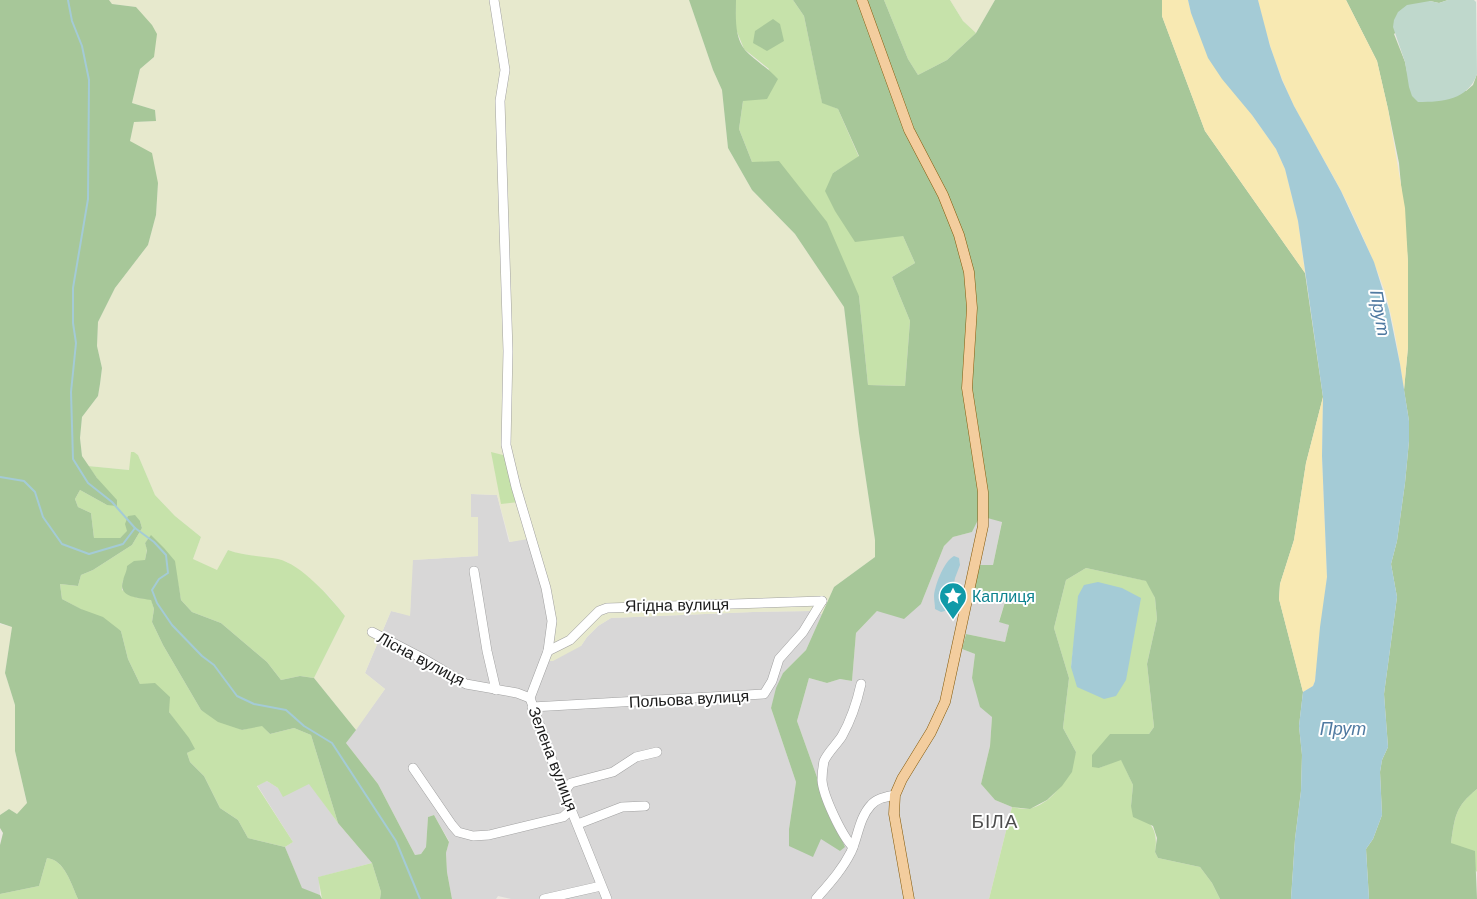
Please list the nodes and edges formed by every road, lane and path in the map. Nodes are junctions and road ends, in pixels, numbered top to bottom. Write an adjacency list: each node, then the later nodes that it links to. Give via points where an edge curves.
1 (494, 0): 6 (street, Зелена вулиця, via 505,70 500,101 508,351 506,445 546,588 552,620)
2 (862, 0): 13 (main road, via 909,130 956,227 969,272 972,308 967,388 983,492 983,526 945,702)
3 (474, 571): 8 (street, via 486,651)
4 (822, 601): 6 (street, Ягідна вулиця, via 607,608 599,611 570,640); 9 (street, Польова вулиця, via 803,632 779,659 764,694)
5 (372, 632): 8 (street, Лісна вулиця, via 466,684)
6 (548, 651): 9 (street, Зелена вулиця)
7 (861, 684): 17 (street, via 843,734 824,761 822,780 841,830)
8 (496, 690): 9 (street, Лісна вулиця, via 517,693)
9 (531, 703): 12 (street, Зелена вулиця)
10 (657, 752): 12 (street, via 636,757 613,772 571,783)
11 (413, 768): 15 (street, via 452,826 466,835 488,834 553,820)
12 (566, 794): 15 (street, Зелена вулиця)
13 (895, 795): 17 (street, via 877,800 870,806); 22 (main road, via 894,814)
14 (645, 806): 16 (street, via 622,807)
15 (571, 810): 16 (street, Зелена вулиця)
16 (578, 824): 18 (street, Зелена вулиця)
17 (853, 847): 21 (street, via 833,880)
18 (601, 886): 19 (street); 20 (street, Зелена вулиця)
19 (544, 899)
20 (607, 899)
21 (816, 899)
22 (909, 899)

